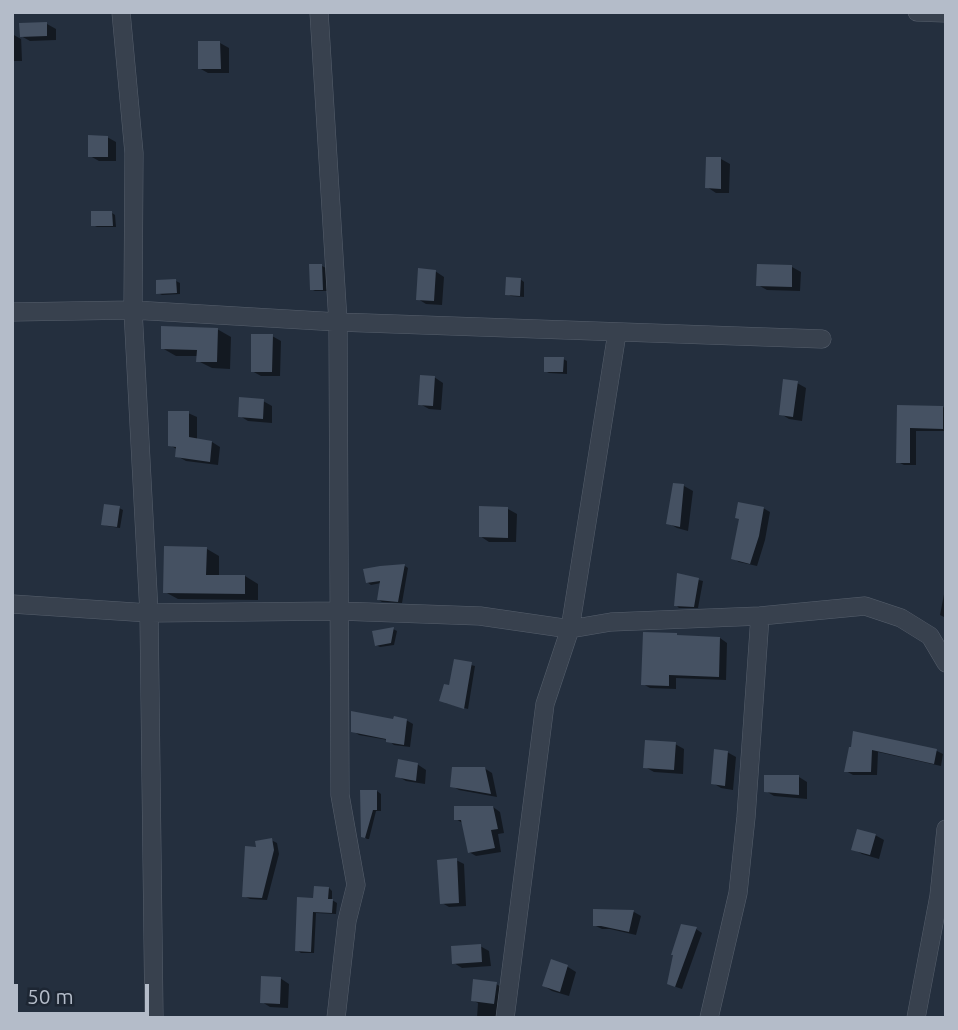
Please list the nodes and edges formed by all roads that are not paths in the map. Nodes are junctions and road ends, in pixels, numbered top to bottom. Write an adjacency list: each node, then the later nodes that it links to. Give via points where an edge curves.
1 (121, 12): 5 (street, via 134,153)
2 (319, 12): 7 (street)
3 (917, 12): 4 (street)
4 (946, 13)
5 (133, 310): 6 (street); 7 (street); 12 (street)
6 (12, 312)
7 (338, 322): 8 (street); 11 (street)
8 (617, 333): 9 (street); 14 (street)
9 (822, 339)
10 (12, 604): 12 (street)
11 (340, 611): 12 (street); 14 (street, via 480,616); 19 (street, via 340,794 356,885 347,921)
12 (149, 612): 18 (street)
13 (760, 616): 14 (street, via 611,622); 15 (street, via 864,606 901,618 930,635); 21 (street, via 738,893)
14 (570, 629): 20 (street, via 545,704)
15 (946, 663)
16 (946, 828): 17 (street)
17 (943, 898): 22 (street)
18 (154, 1018)
19 (336, 1018)
20 (505, 1018)
21 (709, 1018)
22 (916, 1018)

